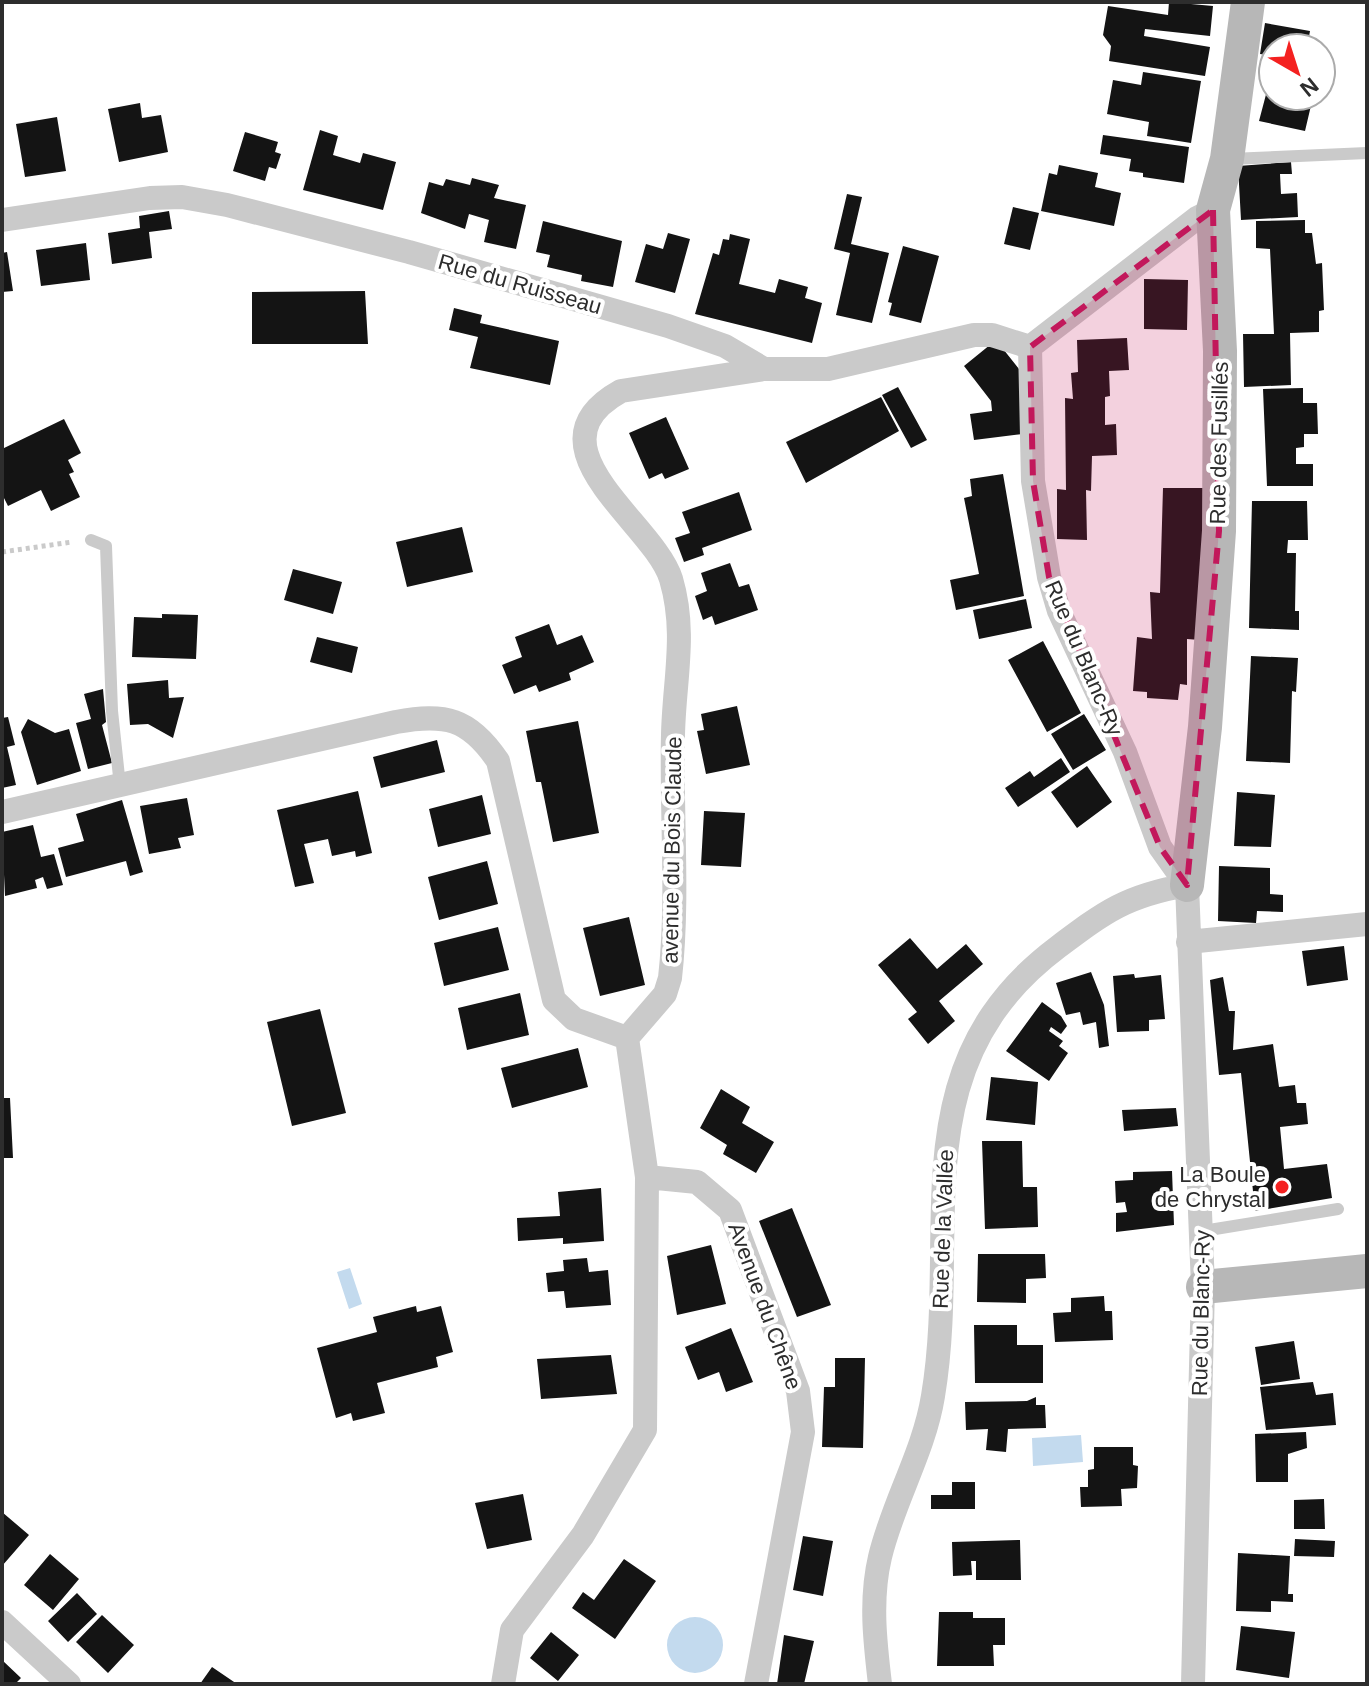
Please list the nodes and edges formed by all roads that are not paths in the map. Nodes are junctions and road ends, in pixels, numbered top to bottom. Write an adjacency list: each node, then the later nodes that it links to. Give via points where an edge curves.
1 (1248, 2): 3 (street, Rue des Fusillés)
2 (1367, 153): 3 (lane)
3 (1227, 159): 4 (street, Rue des Fusillés)
4 (1213, 210): 6 (street); 11 (street, Rue des Fusillés, via 1220,351 1219,531)
5 (2, 220): 7 (street, Rue du Ruisseau, via 150,198 227,205 668,326 725,346)
6 (1030, 347): 7 (street, via 974,335 828,369); 11 (street, Rue du Blanc-Ry, via 1033,481 1049,577 1160,847)
7 (764, 369): 14 (street, avenue du Bois Claude, via 621,391 601,404 586,433 596,480 670,575 680,622 670,978 665,994)
8 (91, 540): 9 (lane, via 106,546)
9 (120, 786): 10 (street); 14 (street, via 396,722 428,716 458,722 480,737 498,761 554,1000 574,1019)
10 (2, 812)
11 (1187, 885): 13 (street, Rue du Blanc-Ry); 24 (street, Rue de la Vallée, via 1142,893 1117,905 1044,957 996,1011 957,1082 945,1144 937,1372 924,1433 887,1531 875,1582)
12 (1367, 924): 13 (street)
13 (1188, 942): 17 (street, Rue du Blanc-Ry)
14 (627, 1038): 15 (street)
15 (647, 1177): 22 (street, via 645,1430 583,1535 512,1630); 23 (street, Avenue du Chêne, via 697,1182 730,1210 798,1391 803,1432)
16 (1338, 1209): 17 (lane)
17 (1203, 1231): 19 (street, Rue du Blanc-Ry)
18 (1367, 1271): 19 (street)
19 (1203, 1287): 25 (street, Rue du Blanc-Ry)
20 (2, 1622): 21 (street)
21 (69, 1684)
22 (503, 1684)
23 (756, 1684)
24 (880, 1684)
25 (1193, 1684)

